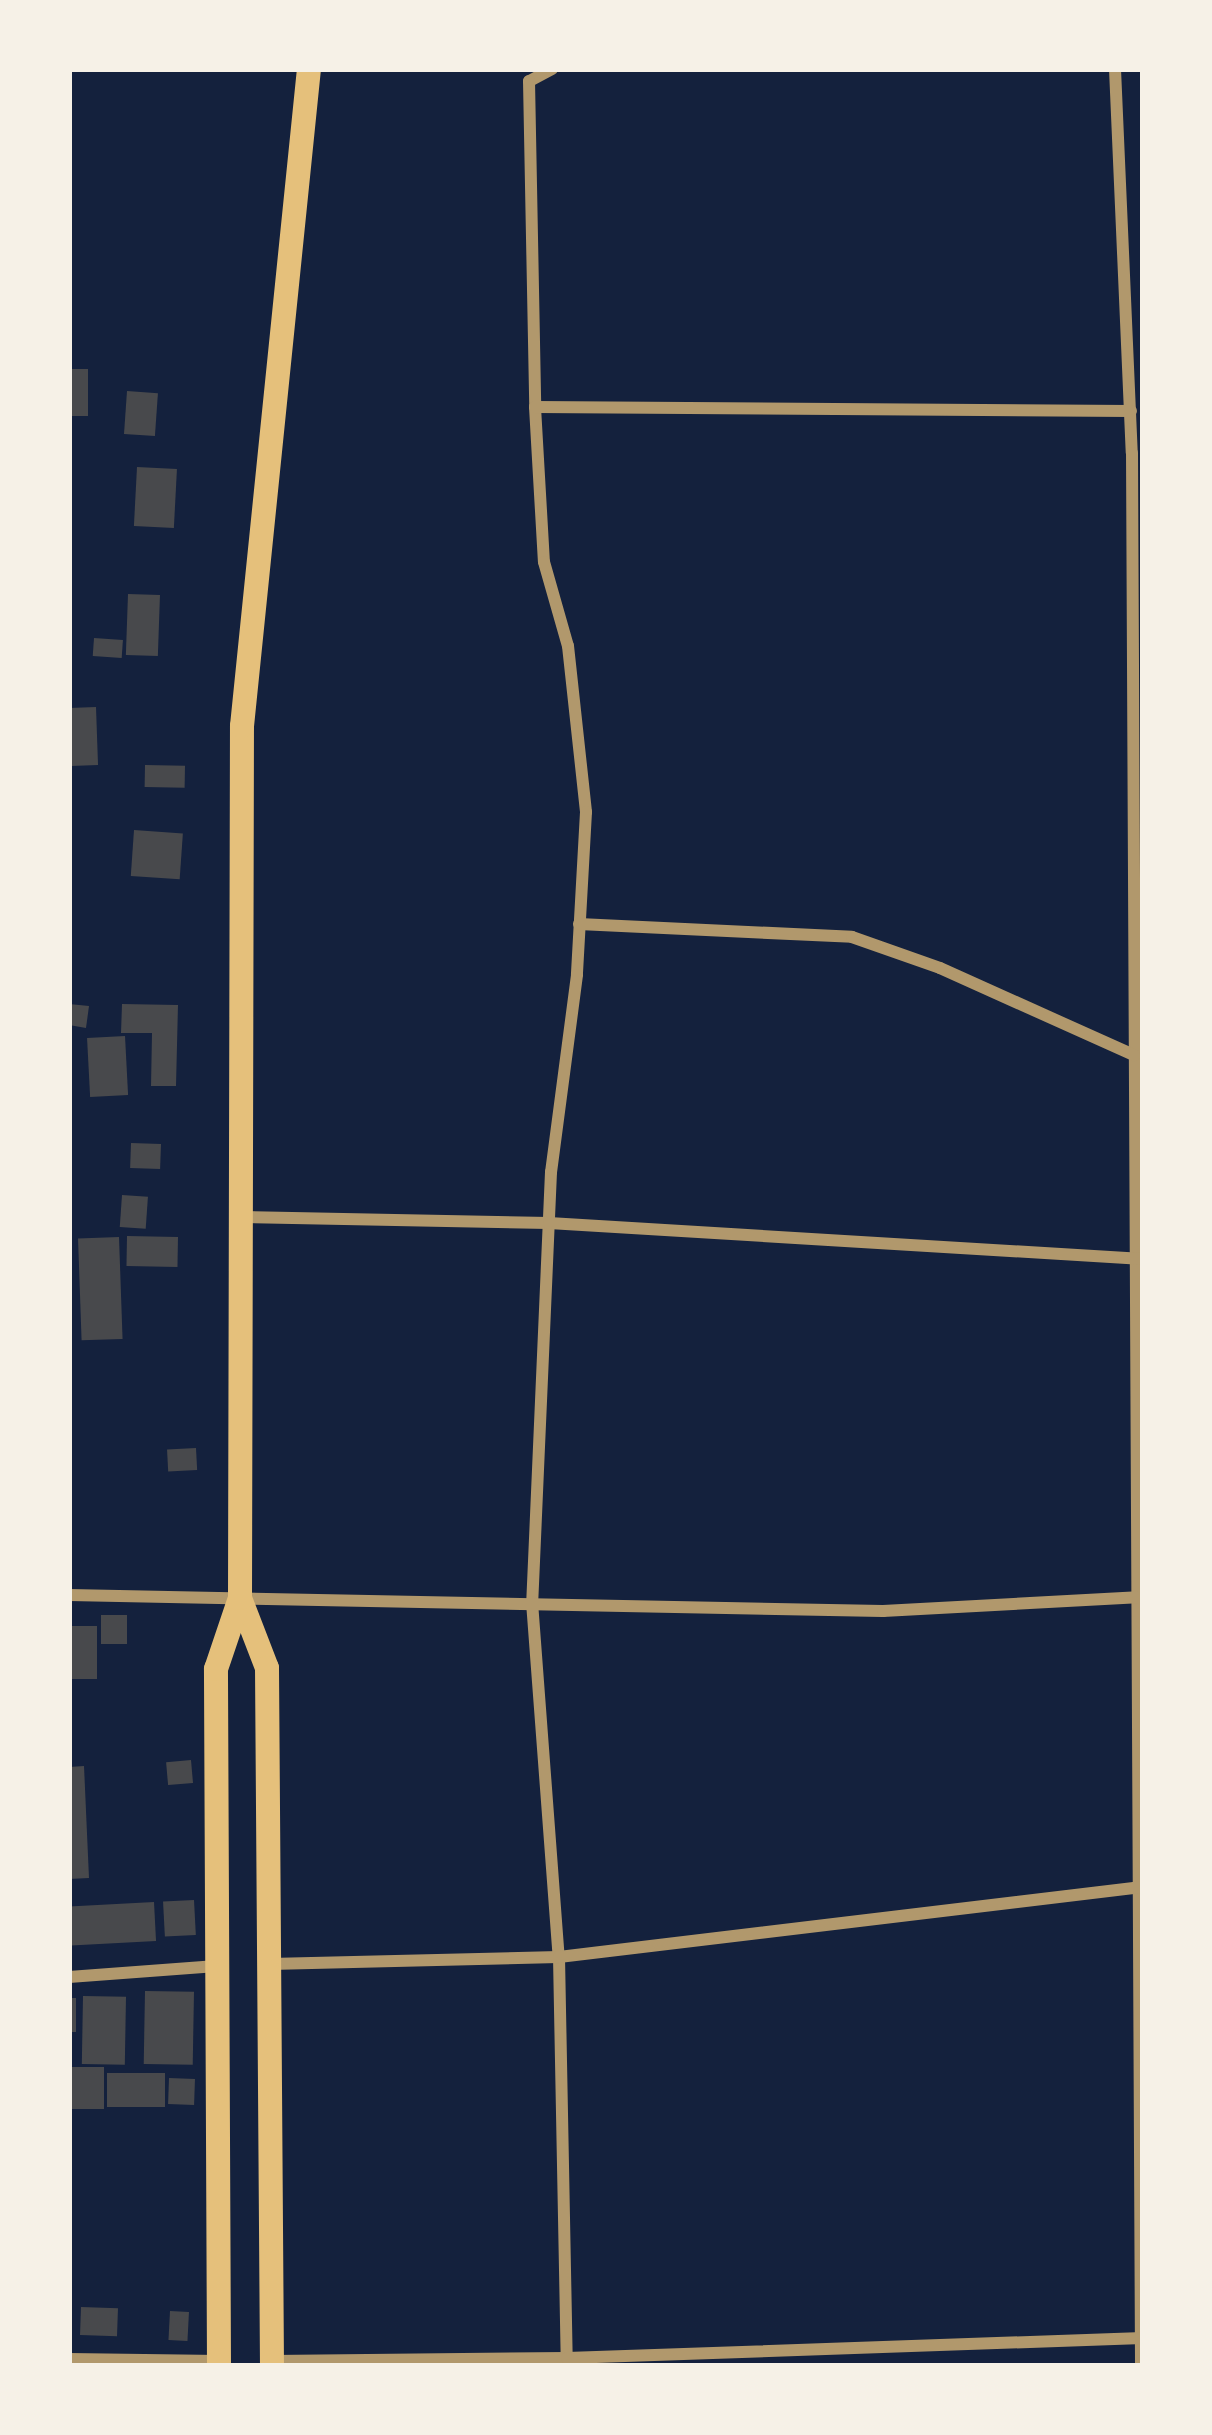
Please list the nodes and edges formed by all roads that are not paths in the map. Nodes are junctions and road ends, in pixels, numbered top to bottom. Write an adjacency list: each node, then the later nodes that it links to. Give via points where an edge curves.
1 (309, 69): 10 (main road, via 242,727)
2 (552, 69): 6 (street, via 529,81)
3 (1115, 69): 5 (street)
4 (1143, 254): 5 (street)
5 (1126, 262): 7 (street)
6 (535, 407): 7 (street); 8 (street, via 544,562 568,646 586,812)
7 (1131, 411): 9 (street)
8 (579, 924): 9 (street, via 852,938 940,968); 11 (street)
9 (1134, 1055): 12 (street)
10 (241, 1217): 11 (street); 14 (main road)
11 (549, 1223): 12 (street); 16 (street)
12 (1139, 1259): 15 (street)
13 (69, 1595): 14 (street)
14 (240, 1598): 16 (street); 19 (main road, via 268,1668); 20 (main road, via 216,1669)
15 (1140, 1598): 16 (street, via 883,1611); 17 (street)
16 (532, 1602): 18 (street)
17 (1140, 1887): 18 (street); 22 (street)
18 (559, 1957): 19 (street); 24 (street)
19 (269, 1964): 26 (main road)
20 (218, 1966): 21 (street); 25 (main road)
21 (69, 1977)
22 (1142, 2338): 24 (street); 27 (street)
23 (69, 2359): 25 (street)
24 (567, 2362): 26 (street)
25 (219, 2364)
26 (272, 2364)
27 (1141, 2366)

